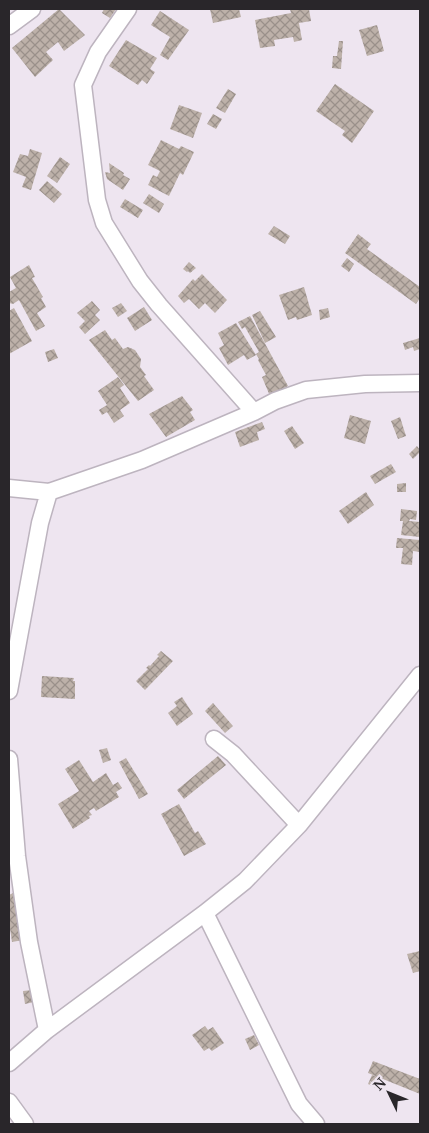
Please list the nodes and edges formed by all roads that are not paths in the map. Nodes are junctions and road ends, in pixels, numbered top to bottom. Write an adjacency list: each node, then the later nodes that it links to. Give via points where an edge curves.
1 (32, 9): 3 (street)
2 (128, 9): 5 (street, via 98,52 82,85 97,200 104,223 154,299)
3 (9, 26)
4 (420, 383): 5 (street, via 306,390)
5 (254, 412): 7 (street, via 142,460)
6 (9, 488): 7 (street)
7 (49, 492): 9 (street, via 40,523)
8 (420, 675): 12 (street)
9 (9, 691)
10 (214, 739): 12 (street, via 233,754)
11 (9, 759): 14 (street, via 17,856 29,942)
12 (299, 825): 13 (street, via 245,881)
13 (205, 913): 14 (street); 18 (street, via 299,1104)
14 (47, 1030): 15 (street)
15 (9, 1063)
16 (9, 1102): 17 (street)
17 (25, 1124)
18 (316, 1124)

